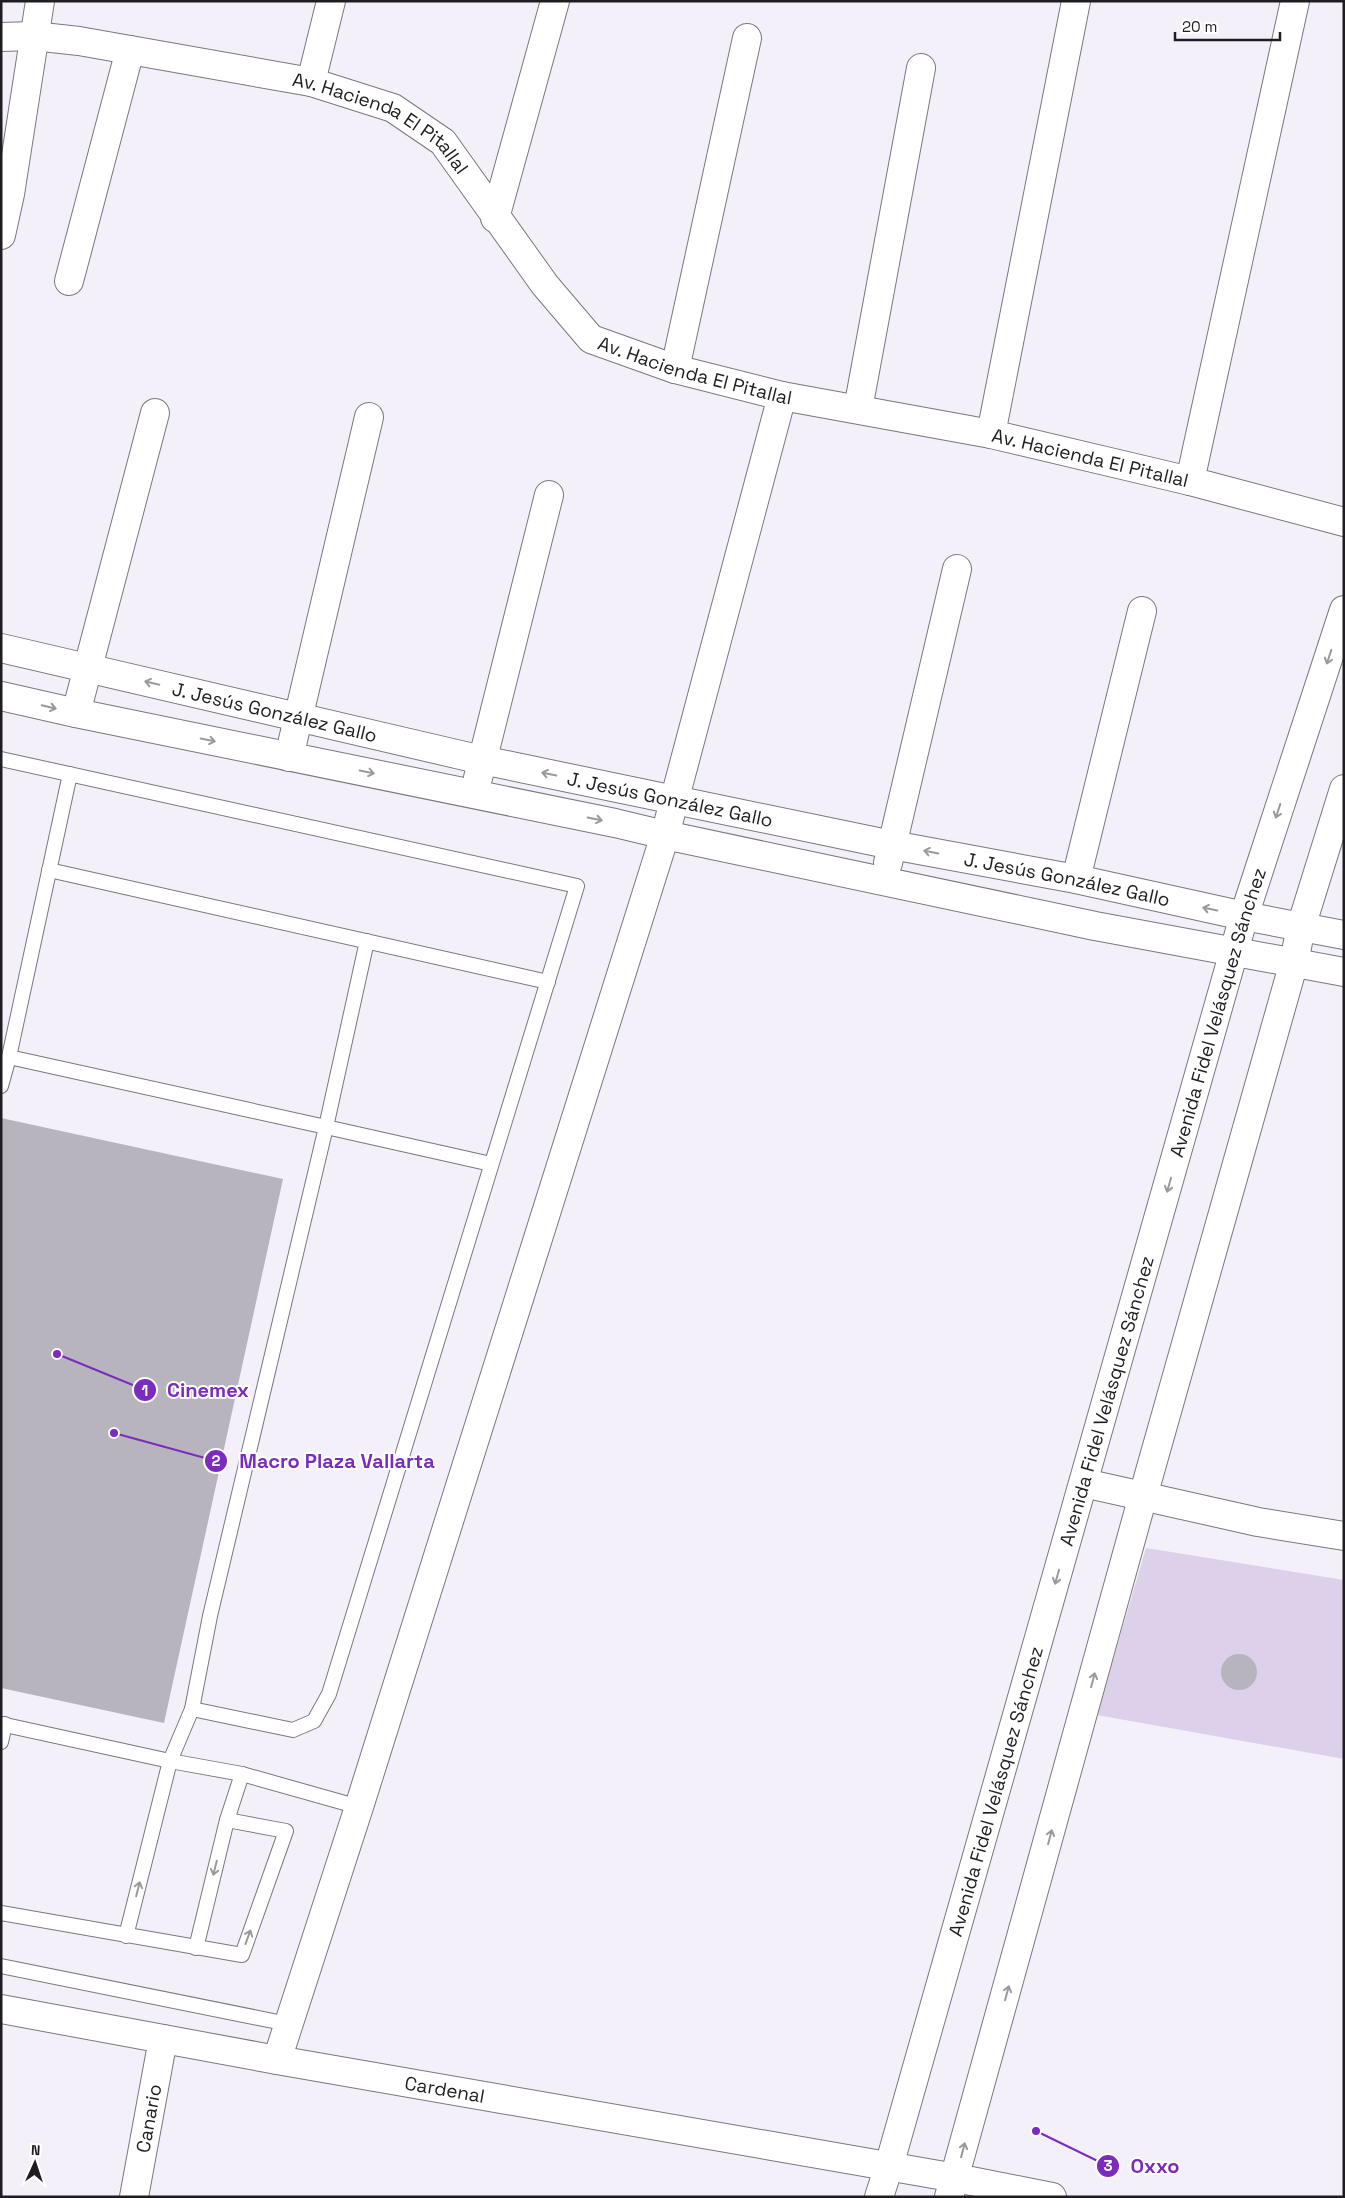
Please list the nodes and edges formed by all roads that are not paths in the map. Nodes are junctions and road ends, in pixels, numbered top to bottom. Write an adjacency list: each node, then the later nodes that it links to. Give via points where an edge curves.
1 (40, 1): 7 (street)
2 (331, 1): 11 (street)
3 (555, 1): 12 (street)
4 (1076, 1): 20 (street)
5 (1295, 1): 21 (street)
6 (1, 36): 7 (street, Av. Hacienda El Pitallal)
7 (33, 36): 9 (street, Av. Hacienda El Pitallal); 13 (street, via 10,194)
8 (746, 38): 15 (street)
9 (130, 50): 11 (street, Av. Hacienda El Pitallal); 14 (street)
10 (921, 68): 17 (street)
11 (311, 82): 12 (street, Av. Hacienda El Pitallal, via 393,108 443,142)
12 (495, 218): 15 (street, Av. Hacienda El Pitallal, via 591,339)
13 (1, 234)
14 (69, 280)
15 (675, 370): 16 (street, Av. Hacienda El Pitallal)
16 (782, 396): 17 (street, Av. Hacienda El Pitallal); 38 (street)
17 (858, 409): 20 (street, Av. Hacienda El Pitallal)
18 (155, 414): 28 (street)
19 (369, 416): 31 (street)
20 (991, 434): 21 (street, Av. Hacienda El Pitallal)
21 (1190, 481): 23 (street, Av. Hacienda El Pitallal)
22 (549, 496): 34 (street)
23 (1344, 522)
24 (957, 569): 40 (street)
25 (1344, 610): 44 (street, Avenida Fidel Velásquez Sánchez, one-way to 44)
26 (1142, 611): 42 (street)
27 (1, 648): 28 (street, J. Jesús González Gallo)
28 (88, 668): 30 (street); 31 (street, J. Jesús González Gallo, one-way to 28)
29 (1, 696): 30 (street, J. Jesús González Gallo, one-way to 30)
30 (76, 713): 32 (street, J. Jesús González Gallo, one-way to 32)
31 (297, 718): 32 (street); 34 (street, J. Jesús González Gallo)
32 (289, 757): 37 (street, J. Jesús González Gallo, one-way to 37)
33 (1, 759): 35 (lane)
34 (482, 760): 37 (street); 38 (street, J. Jesús González Gallo, one-way to 34)
35 (70, 774): 41 (lane); 51 (lane, via 577,886)
36 (1344, 789): 45 (street)
37 (474, 793): 39 (street, J. Jesús González Gallo, one-way to 39)
38 (674, 800): 39 (street); 40 (street, J. Jesús González Gallo)
39 (665, 835): 43 (street, J. Jesús González Gallo); 64 (street)
40 (892, 845): 42 (street, J. Jesús González Gallo, one-way to 40); 43 (street)
41 (50, 870): 47 (lane); 52 (lane)
42 (1076, 879): 44 (street, J. Jesús González Gallo, one-way to 42)
43 (884, 881): 48 (street, J. Jesús González Gallo)
44 (1244, 916): 45 (street, J. Jesús González Gallo); 48 (street, Avenida Fidel Velásquez Sánchez)
45 (1301, 927): 46 (street, J. Jesús González Gallo); 49 (street)
46 (1344, 935)
47 (367, 941): 51 (lane); 54 (lane)
48 (1235, 952): 49 (street, J. Jesús González Gallo); 56 (street, Avenida Fidel Velásquez Sánchez, one-way to 56)
49 (1294, 962): 50 (street, J. Jesús González Gallo); 57 (street)
50 (1344, 972)
51 (548, 982): 55 (lane)
52 (9, 1057): 53 (lane); 54 (lane)
53 (1, 1086)
54 (326, 1126): 55 (lane); 59 (lane, via 212,1607)
55 (491, 1164): 59 (lane, via 329,1694 314,1721 293,1730)
56 (1084, 1483): 57 (street); 74 (street, Avenida Fidel Velásquez Sánchez, one-way to 74)
57 (1143, 1496): 58 (street, via 1258,1522); 75 (street, one-way to 57)
58 (1344, 1536)
59 (192, 1709): 62 (lane)
60 (3, 1724): 61 (lane); 62 (lane)
61 (1, 1742)
62 (170, 1761): 63 (lane); 67 (lane, one-way to 62)
63 (242, 1774): 64 (lane); 65 (lane)
64 (359, 1807): 71 (street)
65 (227, 1820): 68 (lane, one-way to 68); 68 (lane, one-way to 65, via 242,1955 286,1832)
66 (1, 1913): 67 (lane)
67 (126, 1936): 68 (lane)
68 (196, 1948)
69 (1, 1966): 71 (lane)
70 (1, 2009): 72 (street, Cardenal)
71 (288, 2024): 73 (street)
72 (163, 2039): 73 (street, Cardenal); 76 (street, Canario)
73 (277, 2060): 74 (street, Cardenal)
74 (889, 2166): 75 (street, Cardenal); 77 (street, Avenida Fidel Velásquez Sánchez)
75 (953, 2187): 78 (street, Cardenal)
76 (134, 2197)
77 (879, 2197)
78 (1052, 2197)

